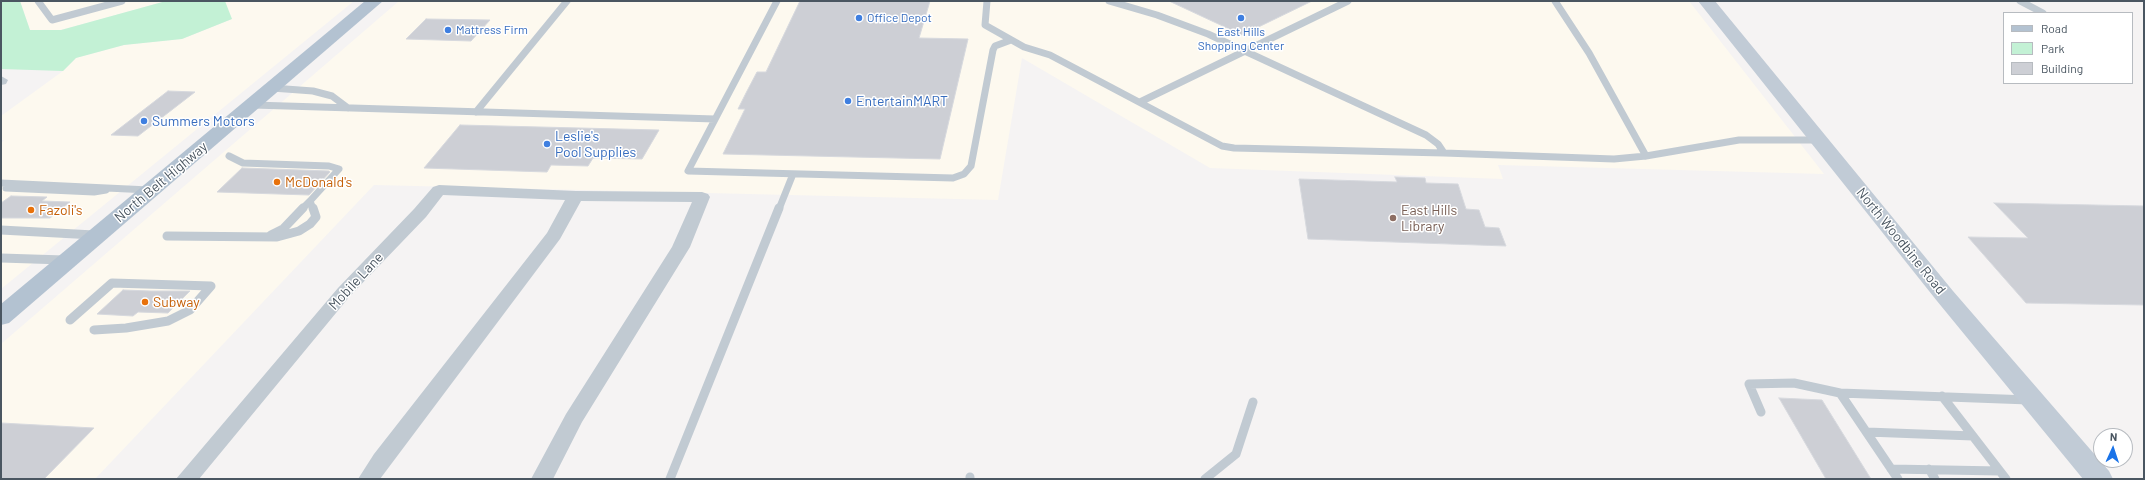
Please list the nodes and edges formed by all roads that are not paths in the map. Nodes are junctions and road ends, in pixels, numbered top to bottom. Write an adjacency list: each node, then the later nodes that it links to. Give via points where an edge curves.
1 (38, 1): 2 (lane, via 52,20)
2 (122, 1)
3 (376, 1): 15 (main road, North Belt Highway)
4 (567, 1): 19 (lane)
5 (777, 1): 20 (lane)
6 (987, 1): 13 (lane, via 984,25)
7 (1109, 1): 14 (lane, via 1183,25)
8 (1348, 1): 14 (lane)
9 (1555, 1): 24 (lane, via 1589,53)
10 (1706, 1): 21 (main road, North Woodbine Road)
11 (2020, 1): 12 (lane)
12 (2041, 12)
13 (1011, 40): 16 (lane, via 1050,55); 25 (lane, via 995,46 993,50 970,166 964,174 953,178)
14 (1246, 52): 16 (lane); 22 (lane, via 1426,135)
15 (272, 88): 17 (main road, North Belt Highway); 18 (lane, via 313,91 332,96)
16 (1140, 102): 22 (lane, via 1228,147)
17 (252, 105): 18 (lane); 29 (main road, North Belt Highway)
18 (348, 108): 19 (lane)
19 (476, 112): 20 (lane)
20 (715, 118): 25 (lane, via 688,171)
21 (1819, 140): 24 (lane, via 1738,140); 47 (main road, North Woodbine Road)
22 (1444, 152): 24 (lane, via 1614,159)
23 (228, 156): 31 (lane, via 243,163 330,166 339,169)
24 (1646, 156)
25 (793, 174): 58 (lane)
26 (1, 183): 28 (lane)
27 (1, 188): 28 (lane, via 94,192)
28 (122, 188): 29 (lane)
29 (152, 190): 35 (main road, North Belt Highway)
30 (576, 196): 55 (street, Mobile Lane, via 439,190 344,292); 56 (street, via 554,235); 57 (street, Mobile Lane, via 702,197 681,247 573,419)
31 (310, 201): 37 (lane, via 283,229); 37 (lane, via 316,217 310,224 299,231)
32 (1, 225): 34 (lane, via 52,227)
33 (1, 230): 34 (lane)
34 (66, 234): 35 (lane)
35 (98, 235): 40 (main road, North Belt Highway)
36 (167, 236): 37 (lane)
37 (267, 237)
38 (1, 258): 39 (lane)
39 (10, 259): 40 (lane); 41 (lane)
40 (68, 261): 42 (main road, North Belt Highway)
41 (1, 266)
42 (4, 312)
43 (70, 320): 44 (lane, via 112,283 211,286 190,310 168,321)
44 (94, 330)
45 (1840, 393): 46 (lane); 49 (lane, via 1794,383 1749,384); 50 (lane)
46 (1942, 396): 47 (lane); 51 (lane)
47 (2033, 400): 62 (main road, North Woodbine Road)
48 (1253, 402): 59 (lane, via 1236,454)
49 (1760, 412)
50 (1867, 432): 51 (lane); 52 (lane)
51 (1973, 436): 54 (lane)
52 (1891, 469): 53 (lane); 60 (lane)
53 (1929, 469): 54 (lane); 61 (lane)
54 (2003, 475)
55 (187, 479)
56 (369, 479)
57 (542, 479)
58 (670, 479)
59 (1205, 479)
60 (1898, 479)
61 (1936, 479)
62 (2099, 479)

